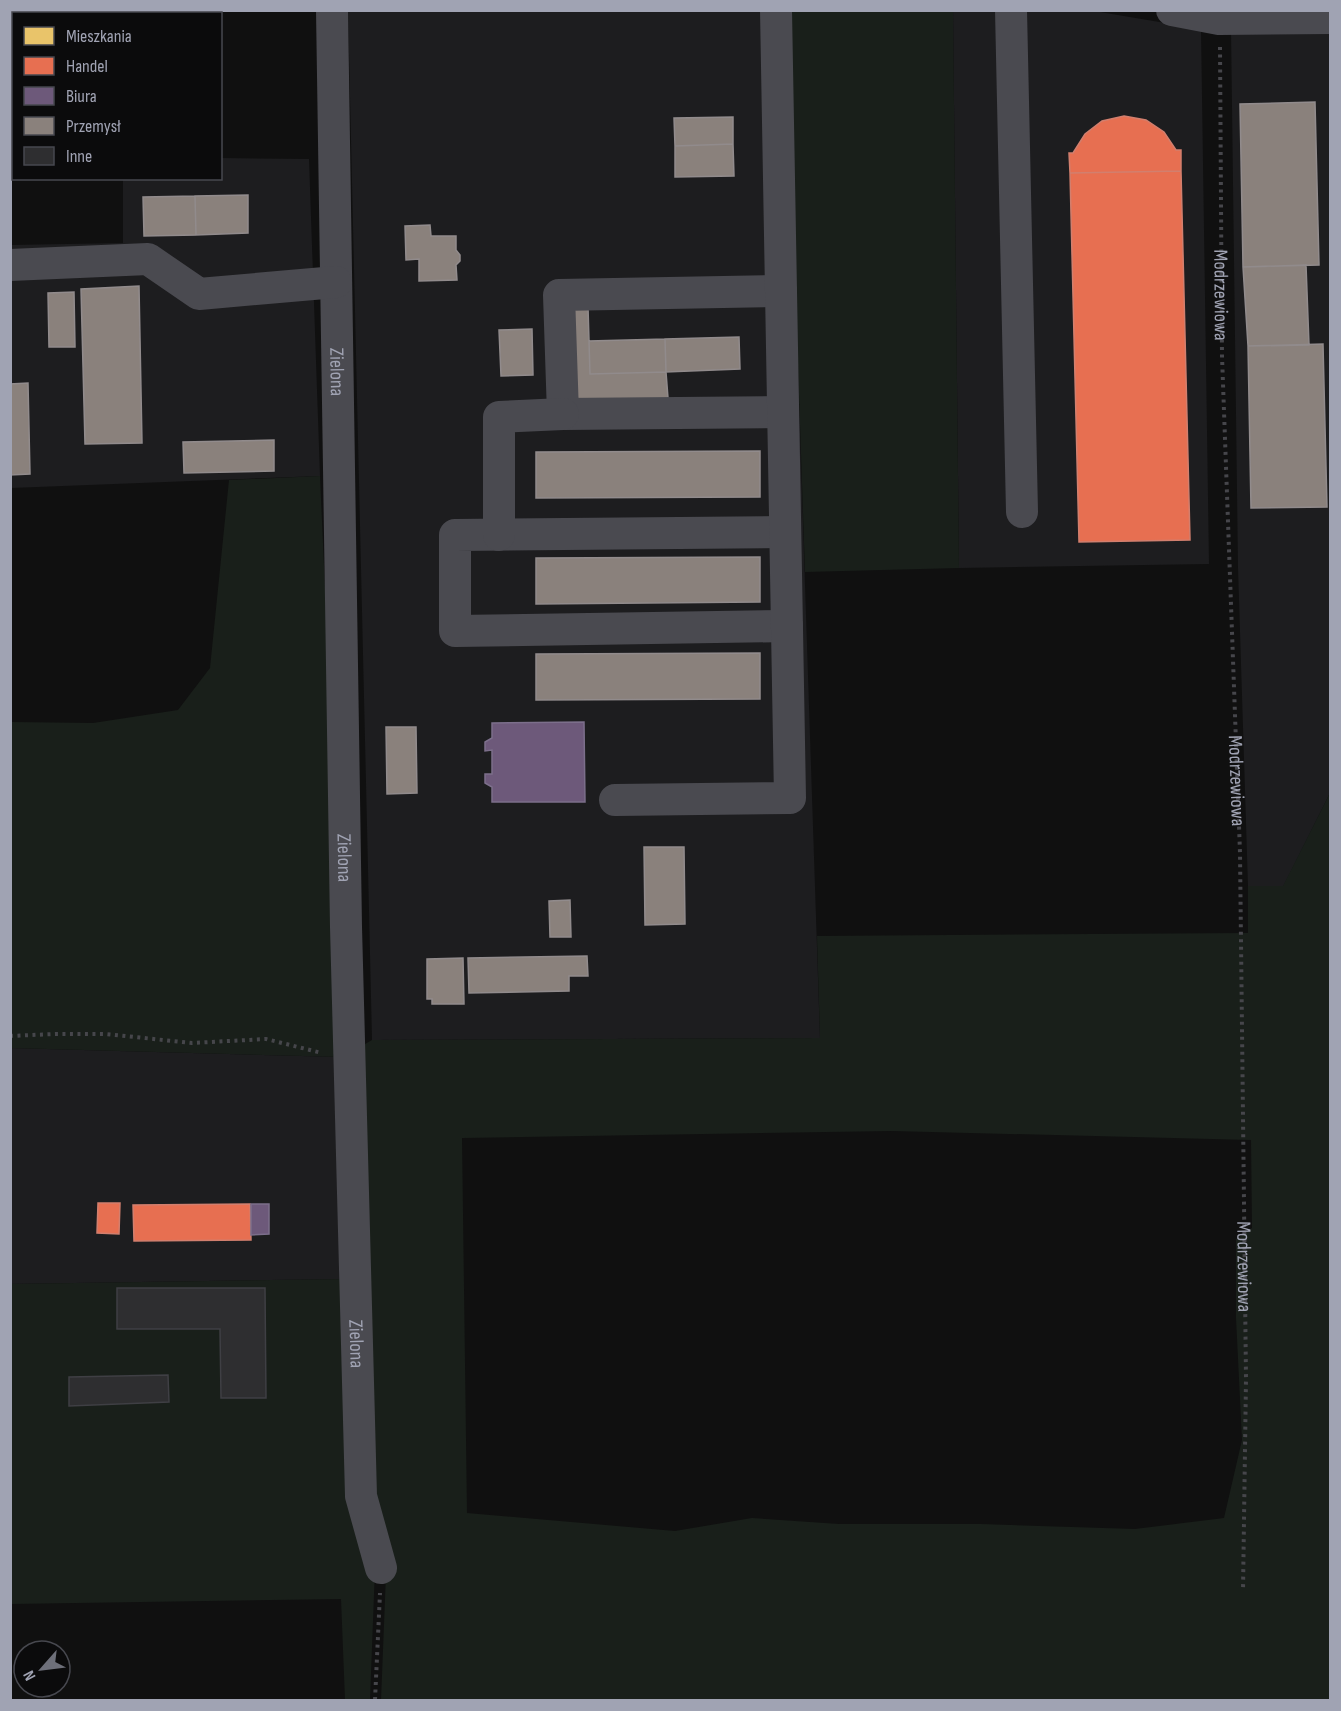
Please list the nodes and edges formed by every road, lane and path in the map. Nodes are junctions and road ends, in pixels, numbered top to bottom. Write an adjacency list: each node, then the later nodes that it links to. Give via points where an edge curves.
1 (332, 10): 8 (street, Zielona)
2 (776, 10): 9 (street)
3 (1011, 10): 12 (street)
4 (1172, 10): 6 (street)
5 (1330, 18): 6 (street)
6 (1219, 19): 20 (path, Modrzewiowa, via 1222,356 1240,853 1246,1379)
7 (10, 265): 8 (street, via 148,259 199,294)
8 (336, 282): 18 (street, Zielona)
9 (781, 291): 10 (street); 11 (street, via 559,295)
10 (783, 412): 11 (street); 13 (street)
11 (563, 414): 14 (street, via 499,417)
12 (1022, 512)
13 (785, 532): 14 (street); 15 (street)
14 (499, 535): 15 (street, via 455,535 455,631)
15 (787, 626): 16 (street, via 790,798)
16 (615, 800)
17 (10, 1036): 18 (path, via 106,1034 192,1043 266,1039)
18 (349, 1059): 19 (street, Zielona, via 361,1496)
19 (381, 1568): 21 (path)
20 (1243, 1591)
21 (375, 1701)

